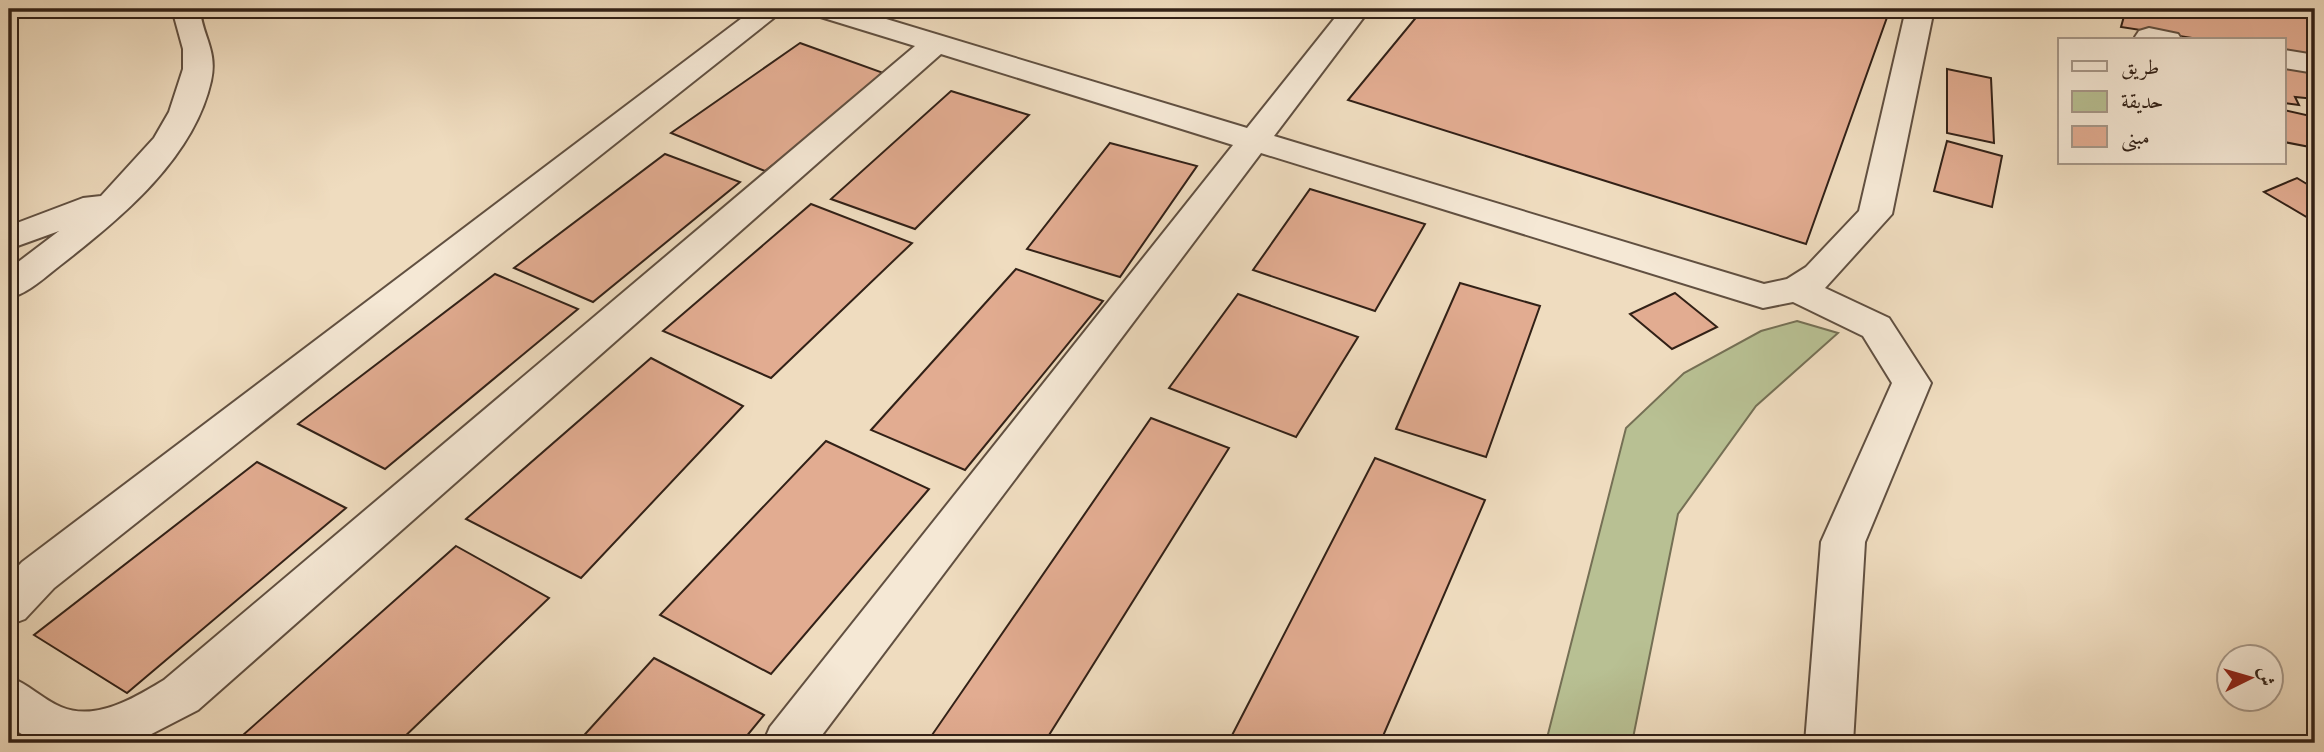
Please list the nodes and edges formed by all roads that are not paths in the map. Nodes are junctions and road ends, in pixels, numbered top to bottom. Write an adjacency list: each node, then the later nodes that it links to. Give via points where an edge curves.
1 (186, 9): 10 (street, via 199,50 195,81 183,115 159,153)
2 (771, 9): 14 (street, via 38,575)
3 (824, 9): 6 (street)
4 (1356, 9): 9 (street)
5 (1920, 9): 13 (street, via 1875,214 1819,275)
6 (935, 44): 9 (street); 15 (street, via 181,695 149,716 112,730 78,734 52,727)
7 (2286, 59): 8 (street)
8 (2315, 64)
9 (1253, 142): 13 (street, via 1763,296); 16 (street)
10 (117, 197): 11 (street); 12 (street)
11 (9, 238)
12 (9, 286)
13 (1797, 289): 17 (street, via 1876,327 1912,383 1843,542)
14 (9, 606)
15 (9, 698)
16 (787, 743)
17 (1829, 743)

